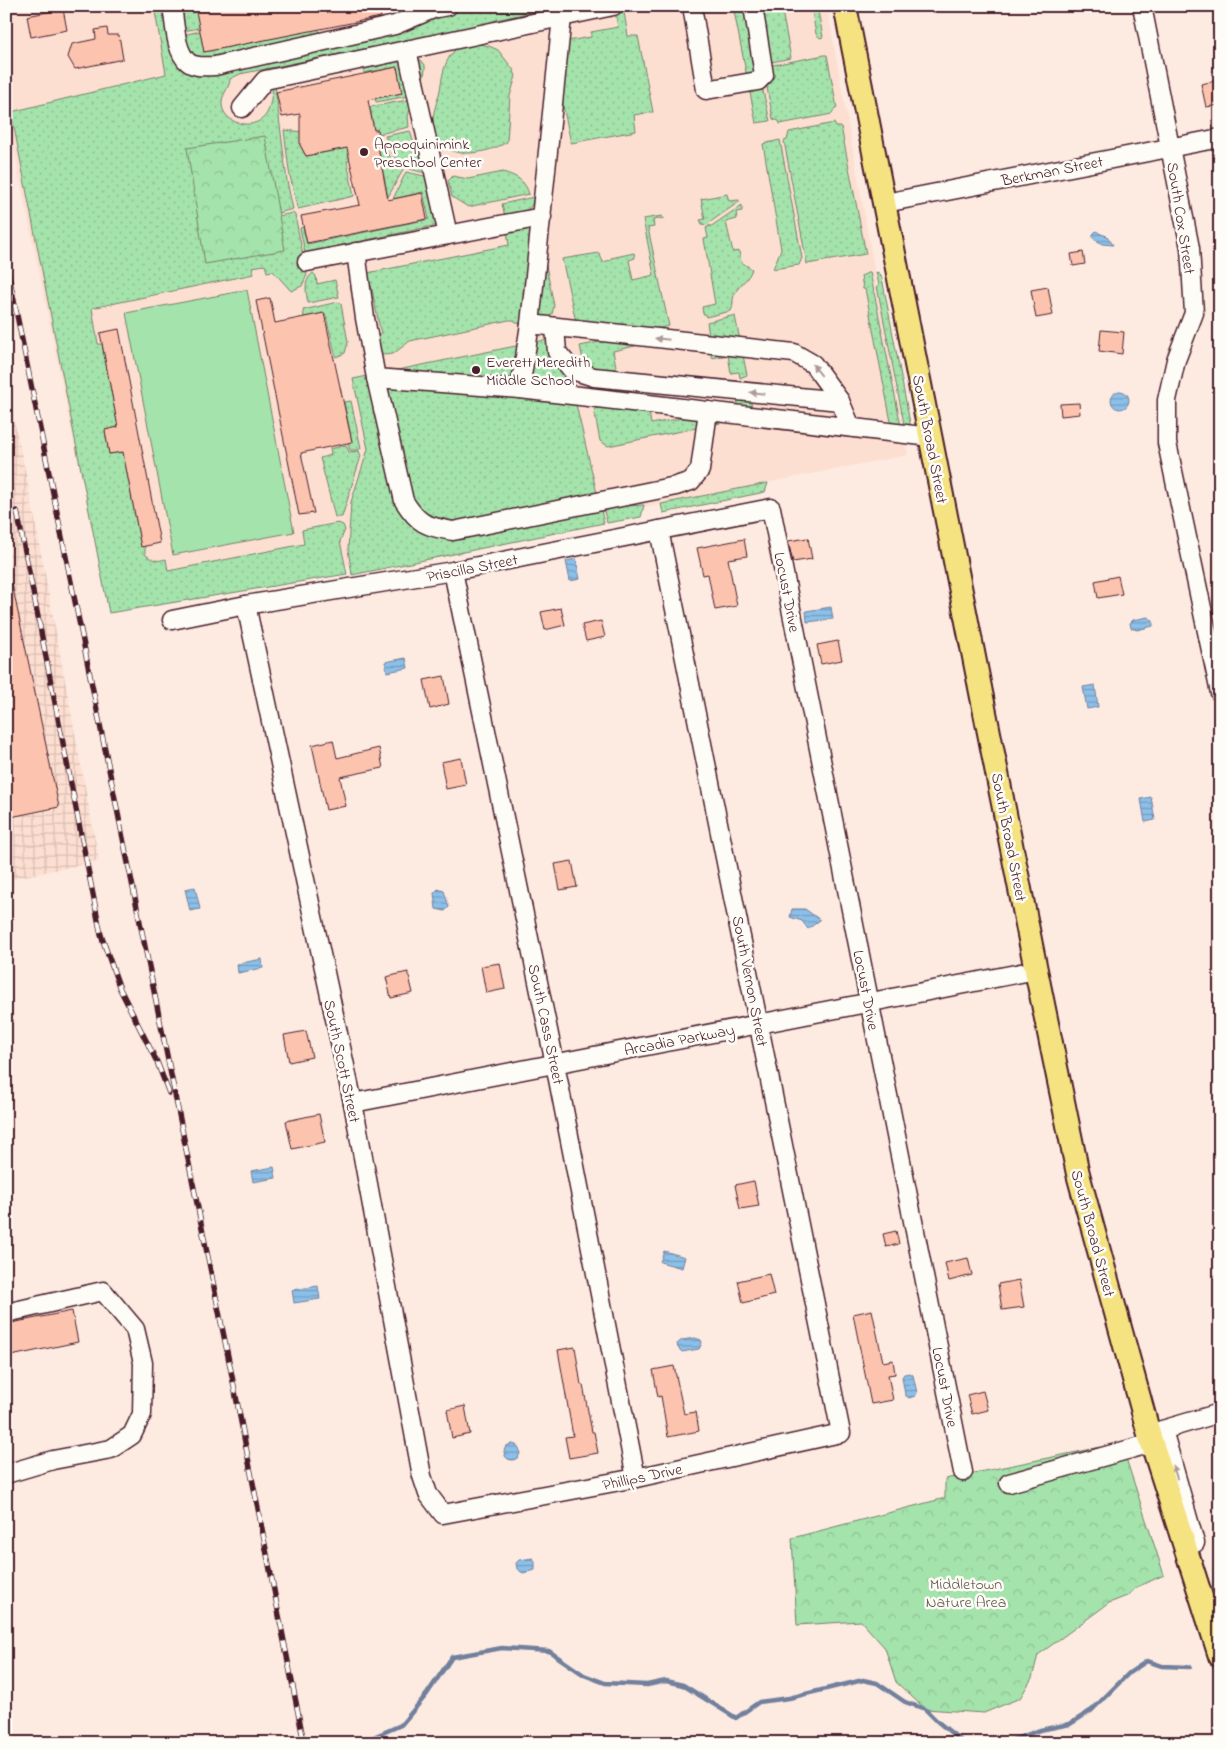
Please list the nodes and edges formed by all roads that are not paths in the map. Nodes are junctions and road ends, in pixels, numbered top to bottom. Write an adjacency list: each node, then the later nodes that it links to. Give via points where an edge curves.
1 (172, 6): 2 (street, via 180,49 189,63 197,66 215,66 395,26)
2 (448, 6)
3 (613, 6): 8 (street)
4 (692, 6): 5 (street, via 706,90 758,81 764,75)
5 (753, 6)
6 (845, 6): 13 (main road, South Broad Street)
7 (1142, 6): 12 (street, South Cox Street)
8 (562, 17): 9 (street); 14 (street)
9 (407, 50): 10 (street, via 265,80); 15 (street)
10 (242, 108)
11 (1220, 138): 12 (street, Berkman Street)
12 (1170, 147): 13 (street, Berkman Street); 31 (street, South Cox Street, via 1190,248 1194,313 1176,360 1167,400 1168,443)
13 (885, 203): 25 (main road, South Broad Street)
14 (542, 217): 15 (street); 18 (street)
15 (448, 235): 16 (street)
16 (356, 252): 17 (street); 20 (street)
17 (307, 262)
18 (530, 324): 19 (street); 21 (street)
19 (556, 327): 22 (street, one-way to 19, via 813,364 794,353); 22 (street, one-way to 19, via 594,377 572,370 557,352)
20 (376, 378): 21 (street); 23 (street, via 404,501 415,518 432,527 453,531 676,486 691,480 700,470)
21 (520, 389): 23 (street)
22 (840, 401): 24 (street)
23 (708, 411): 24 (street)
24 (851, 427): 25 (street)
25 (931, 437): 32 (main road, South Broad Street)
26 (771, 508): 27 (street, Priscilla Street); 33 (street, Locust Drive)
27 (659, 530): 28 (street, Priscilla Street); 34 (street, South Vernon Street)
28 (453, 571): 29 (street, Priscilla Street); 35 (street, South Cass Street)
29 (246, 605): 30 (street, Priscilla Street); 36 (street, South Scott Street)
30 (172, 620)
31 (1220, 693)
32 (1036, 970): 33 (street, Arcadia Parkway); 40 (main road, South Broad Street, via 1078,1174)
33 (870, 1003): 34 (street, Arcadia Parkway); 41 (street, Locust Drive)
34 (760, 1023): 35 (street, Arcadia Parkway); 39 (street, South Vernon Street)
35 (556, 1064): 36 (street, Arcadia Parkway); 43 (street, South Cass Street)
36 (352, 1103): 45 (street, South Scott Street, via 422,1476 428,1494)
37 (6, 1313): 42 (street, via 103,1291 136,1329 143,1363 142,1414 132,1434 111,1449 53,1460)
38 (1220, 1413): 40 (street)
39 (841, 1433): 43 (street, Phillips Drive)
40 (1155, 1436): 44 (street); 46 (main road, South Broad Street, via 1199,1595)
41 (963, 1472)
42 (6, 1474)
43 (636, 1478): 45 (street, Phillips Drive)
44 (1009, 1483)
45 (442, 1514)
46 (1220, 1656)

